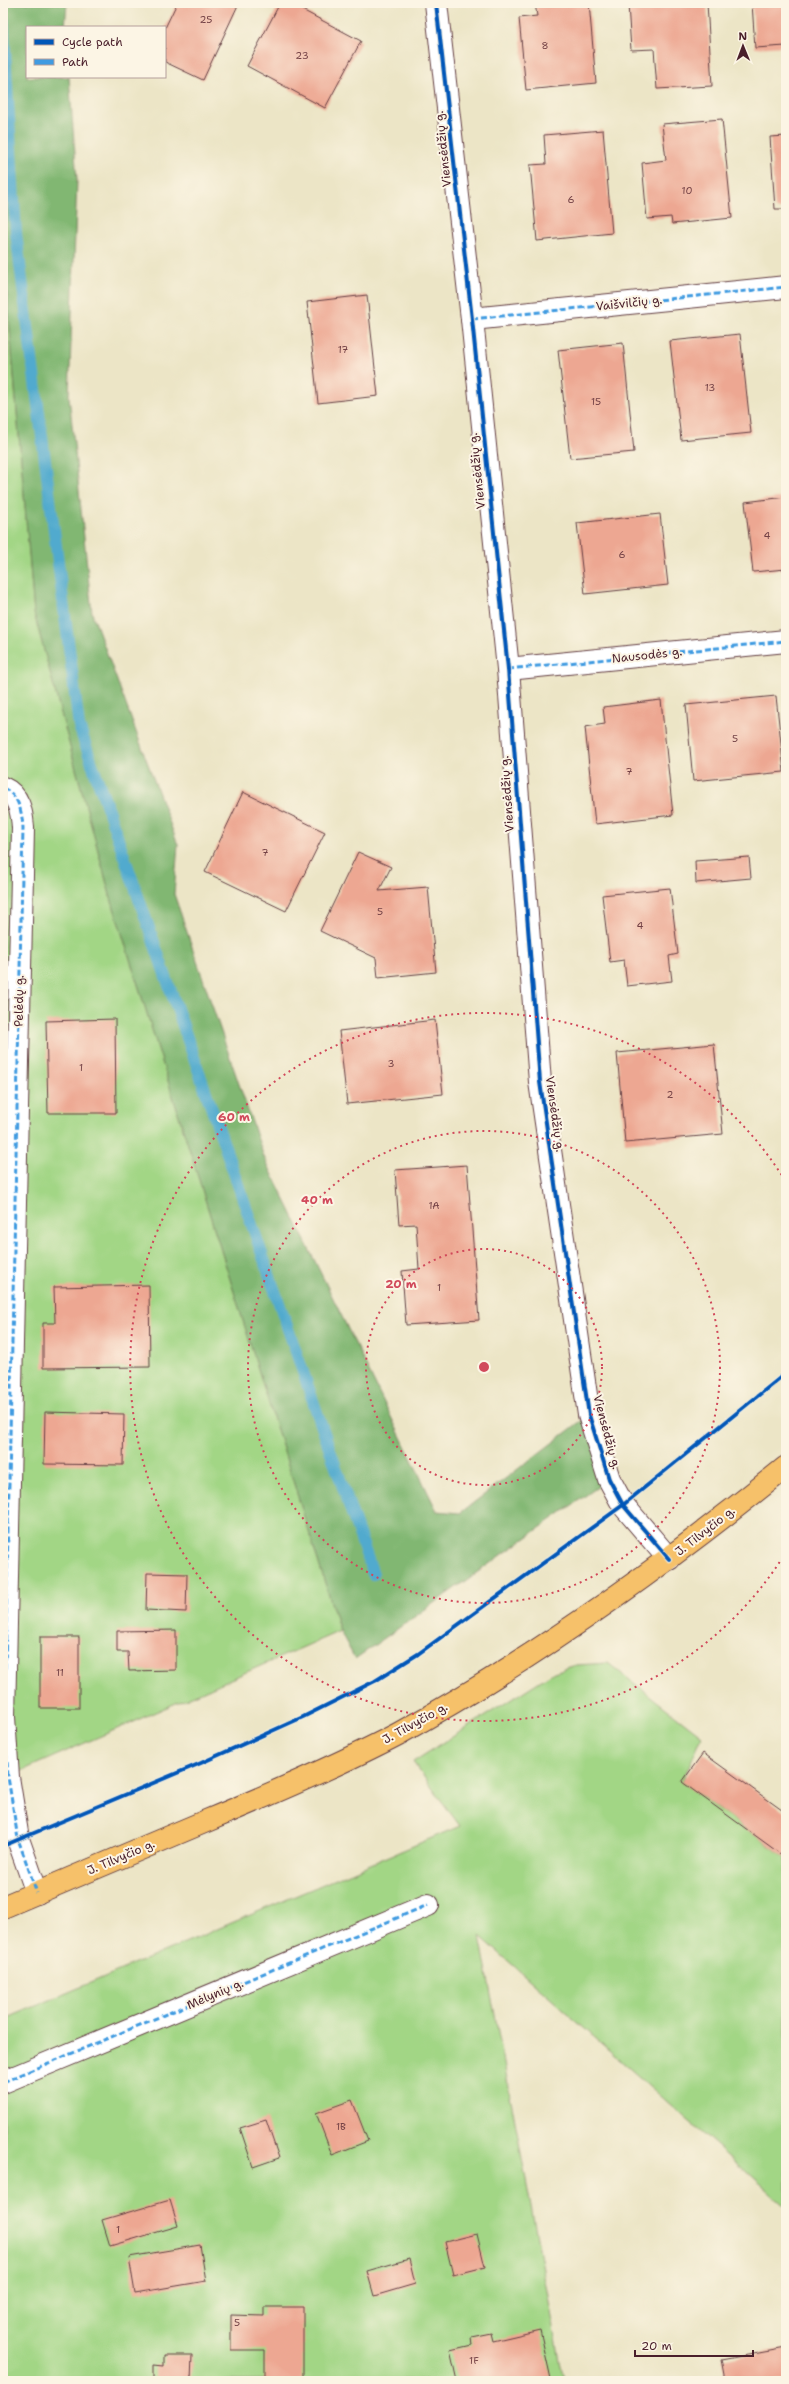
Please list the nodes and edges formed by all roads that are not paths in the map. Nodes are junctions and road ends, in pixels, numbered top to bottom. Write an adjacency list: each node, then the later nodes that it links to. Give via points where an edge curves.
1 (436, 3): 3 (street, Viensėdžių g.)
2 (786, 286): 3 (street, Vaišvilčių g.)
3 (472, 319): 5 (street, Viensėdžių g.)
4 (786, 641): 5 (street, Nausodės g.)
5 (508, 669): 8 (street, Viensėdžių g., via 540,1082 589,1415 609,1479 623,1505)
6 (10, 794): 9 (street, Pelėdų g., via 22,812 23,828 4,1717)
7 (786, 1467): 8 (main road, J. Tilvyčio g.)
8 (669, 1559): 10 (main road, J. Tilvyčio g., via 595,1612 491,1680 396,1734 296,1783)
9 (5, 1778): 10 (street, Pelėdų g., via 18,1839)
10 (37, 1893): 12 (main road, J. Tilvyčio g.)
11 (428, 1905): 13 (street, Mėlynių g.)
12 (3, 1907)
13 (3, 2082)

